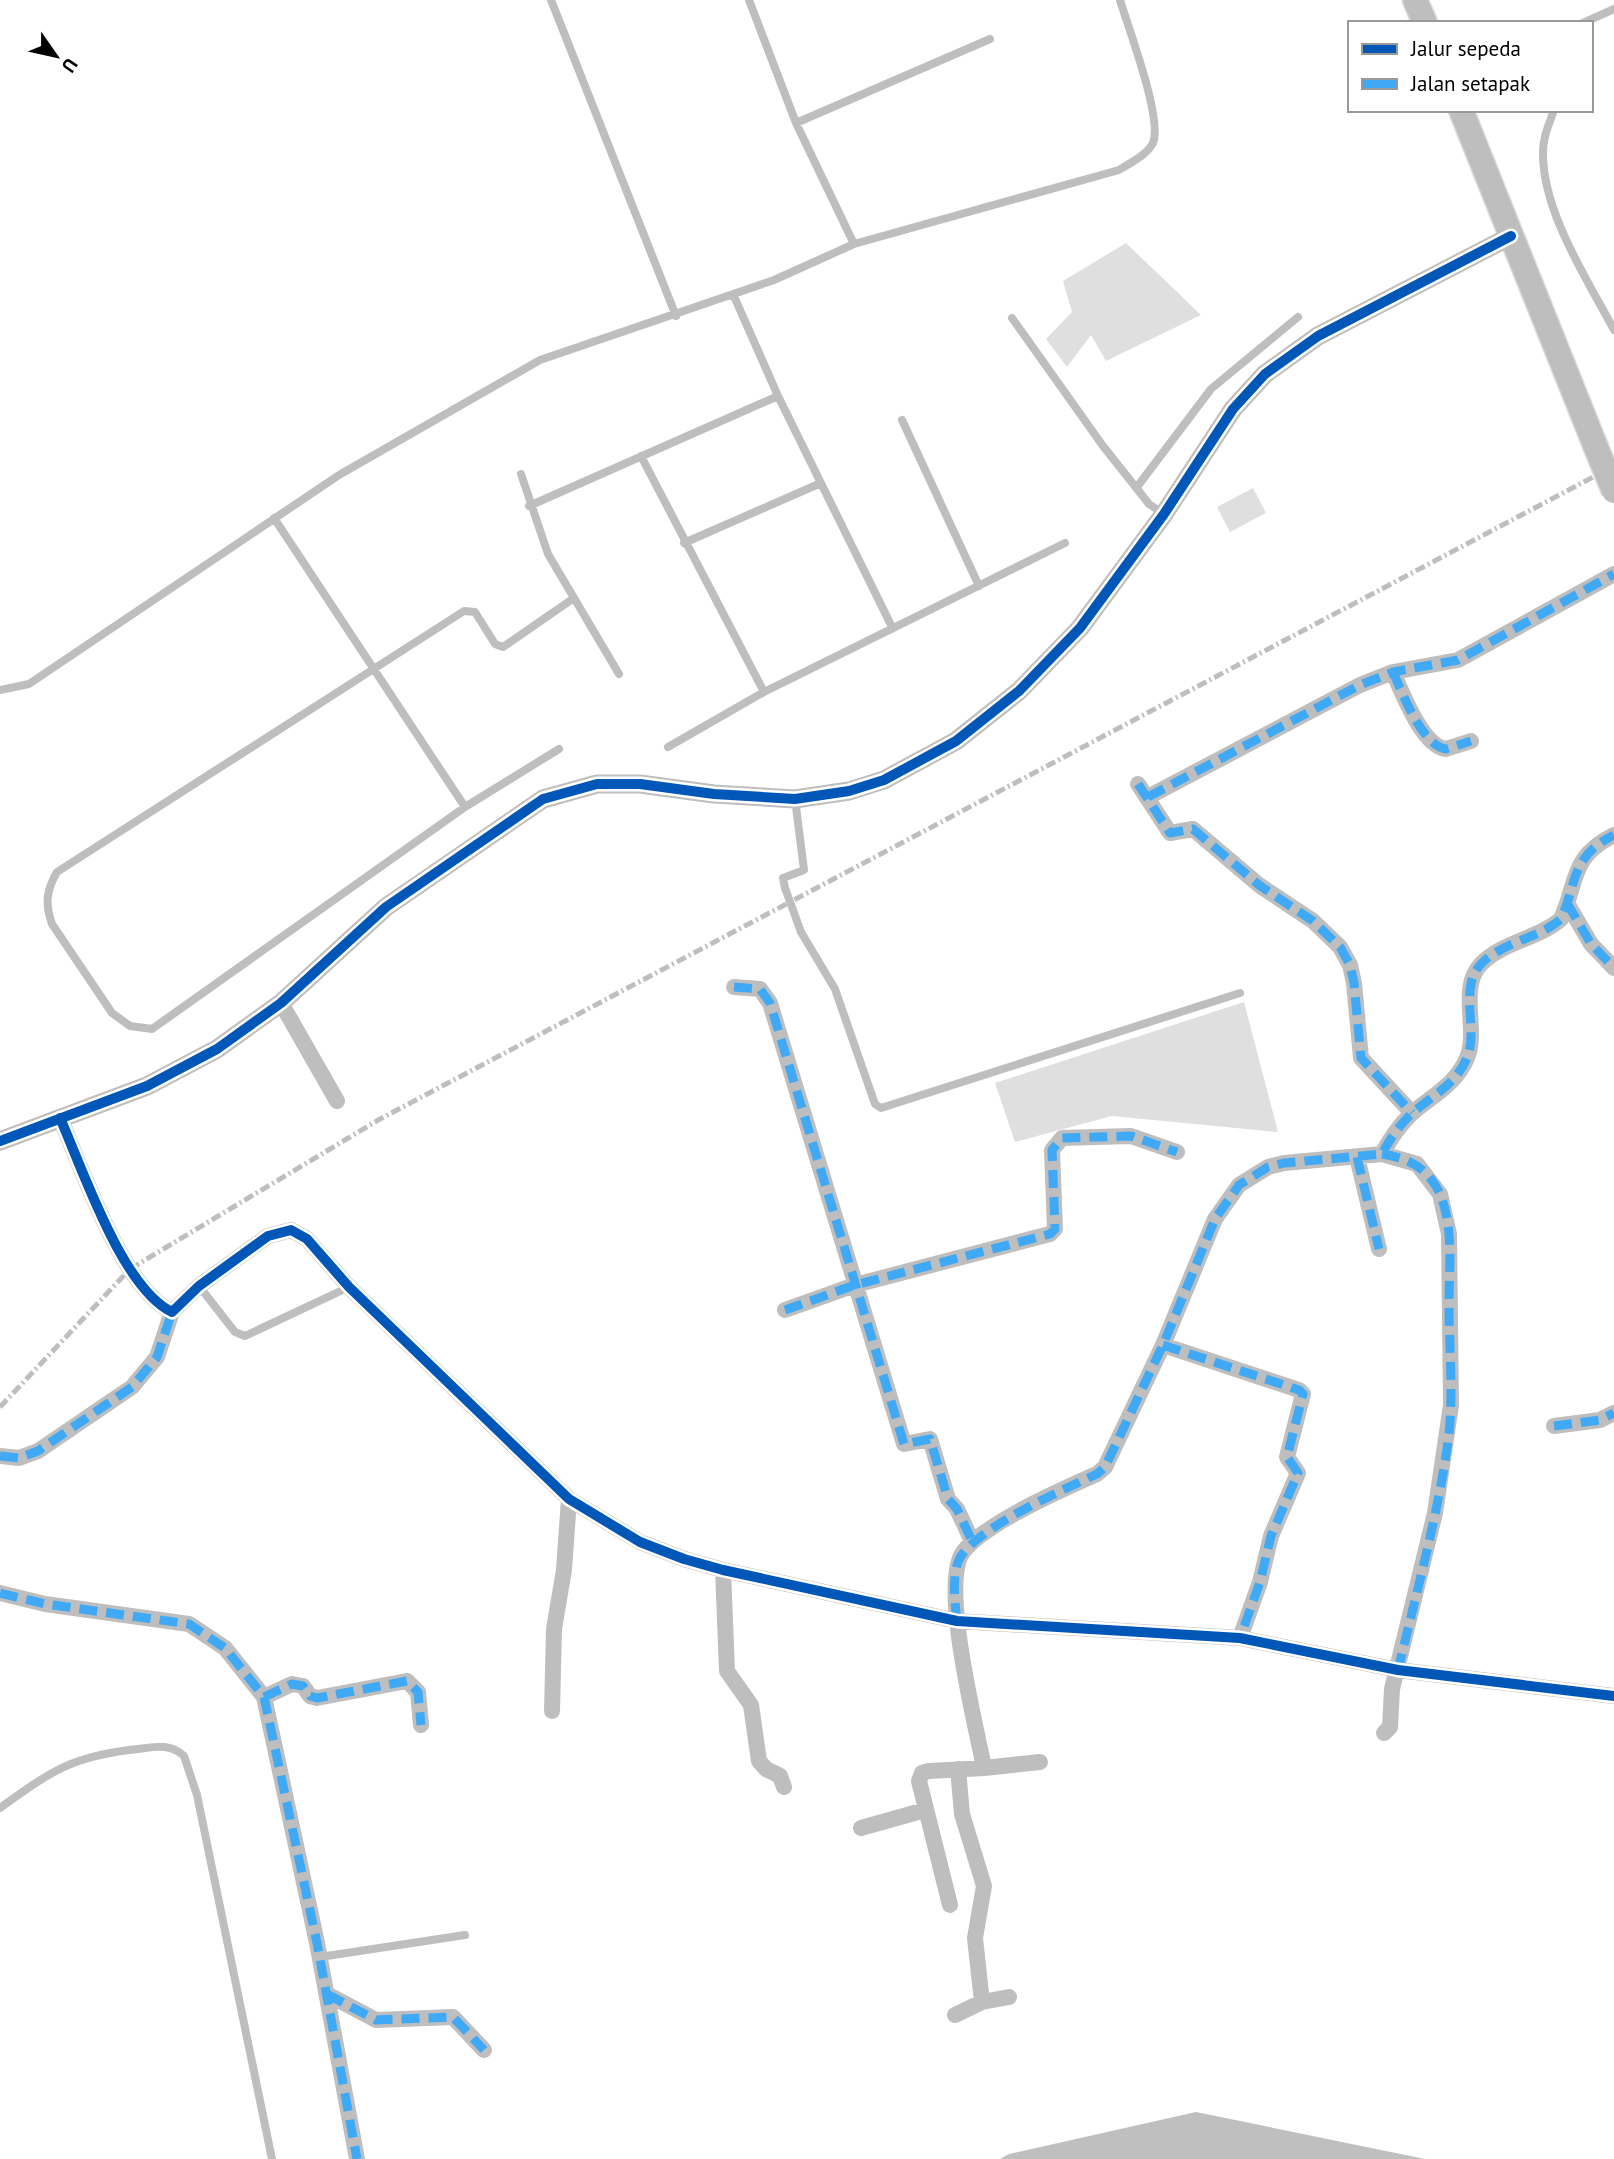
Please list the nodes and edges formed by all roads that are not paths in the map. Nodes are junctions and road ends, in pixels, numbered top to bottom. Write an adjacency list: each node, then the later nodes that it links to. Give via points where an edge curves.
1 (551, 0): 16 (lane)
2 (749, 0): 12 (lane)
3 (1120, 0): 14 (lane, via 1154,122 1151,146 1119,170)
4 (1415, 0): 7 (main road)
5 (1611, 11): 6 (lane); 8 (lane)
6 (1614, 20)
7 (1424, 21)
8 (1588, 21)
9 (990, 39): 12 (lane)
10 (1462, 112): 13 (main road)
11 (1553, 112): 19 (lane, via 1543,152 1547,186 1570,247)
12 (796, 123): 14 (lane)
13 (1511, 236): 26 (main road, bridge); 28 (street, via 1313,331 1246,392)
14 (854, 244): 15 (lane)
15 (733, 294): 16 (lane); 20 (lane)
16 (676, 316): 29 (lane, via 540,360 339,475)
17 (1298, 317): 25 (lane, via 1211,389)
18 (1012, 318): 25 (lane)
19 (1614, 330)
20 (778, 396): 22 (lane); 24 (lane)
21 (902, 420): 33 (lane)
22 (641, 456): 27 (lane); 30 (lane)
23 (521, 474): 27 (lane)
24 (821, 483): 30 (lane); 35 (lane)
25 (1137, 487): 28 (lane, via 1149,505)
26 (1614, 491)
27 (529, 506): 34 (lane, via 548,554)
28 (1164, 514): 44 (street, via 1080,628 1038,673 978,725 884,780)
29 (274, 518): 36 (lane); 39 (lane, via 29,684)
30 (684, 543): 40 (lane)
31 (1065, 543): 33 (lane)
32 (1614, 574): 37 (street, via 1458,660)
33 (978, 586): 35 (lane)
34 (574, 598): 36 (lane, via 503,647 495,644 478,615 464,611); 38 (lane)
35 (892, 627): 40 (lane)
36 (372, 671): 45 (lane); 45 (lane, via 57,872 47,894 52,924 112,1013 131,1026 152,1029)
37 (1393, 672): 41 (street, via 1433,744 1446,749); 53 (street, via 1143,791 1170,833 1193,829 1340,947 1354,983 1362,1058)
38 (619, 674)
39 (0, 690)
40 (764, 692): 42 (lane)
41 (1471, 741)
42 (668, 747)
43 (559, 749): 45 (lane)
44 (795, 799): 50 (lane, bridge, via 804,870 783,878 785,888 801,932 835,989 875,1104 881,1108); 51 (street, via 640,784 597,784 543,799 386,907)
45 (465, 807)
46 (1614, 835): 47 (street, via 1582,860)
47 (1567, 903): 48 (street, via 1591,944); 53 (street, via 1558,922 1479,966 1471,987 1467,1058 1453,1081)
48 (1614, 968)
49 (734, 987): 60 (street, via 760,989 770,1003)
50 (1240, 993)
51 (281, 1003): 52 (street); 54 (street, via 217,1049 147,1086)
52 (337, 1101)
53 (1412, 1113): 57 (street, via 1393,1133)
54 (60, 1118): 55 (street); 64 (street, via 130,1269 150,1299)
55 (0, 1141)
56 (1177, 1152): 60 (street, via 1131,1136 1062,1138 1052,1150 1055,1229 1050,1234)
57 (1382, 1154): 58 (street); 75 (street, via 1417,1164 1429,1177 1440,1194 1449,1234 1448,1441)
58 (1357, 1157): 59 (street); 65 (street, via 1268,1167 1238,1185 1215,1219)
59 (1379, 1249)
60 (855, 1285): 63 (street); 70 (street, via 904,1444 930,1439 948,1499)
61 (200, 1286): 62 (lane, via 235,1332 245,1336); 62 (street, via 282,1230 307,1239); 64 (street)
62 (349, 1287): 69 (street)
63 (785, 1310)
64 (172, 1312): 68 (street, via 158,1357 132,1387 38,1451 19,1458)
65 (1163, 1345): 70 (street, via 1105,1467); 74 (street, via 1303,1394 1287,1457 1297,1473 1271,1536)
66 (1614, 1413): 67 (street, via 1600,1420)
67 (1553, 1426)
68 (0, 1456)
69 (569, 1499): 71 (street, via 640,1542); 78 (street, via 554,1629)
70 (972, 1541): 73 (street, via 957,1564)
71 (723, 1570): 73 (street); 84 (street, via 727,1671 751,1705 759,1761 780,1776)
72 (0, 1593): 77 (street, via 189,1624 225,1648)
73 (957, 1621): 74 (street); 82 (street)
74 (1240, 1638): 75 (street)
75 (1398, 1670): 76 (street); 80 (street, via 1390,1727)
76 (1614, 1696)
77 (264, 1697): 79 (street, via 292,1684 303,1686 317,1698 407,1681 418,1692); 90 (street)
78 (552, 1711)
79 (421, 1725)
80 (1384, 1733)
81 (1040, 1762): 82 (street)
82 (984, 1768): 83 (street)
83 (958, 1769): 86 (street, via 920,1776); 93 (street, via 962,1814 984,1881 975,1938)
84 (784, 1787)
85 (0, 1808): 96 (lane, via 55,1769 95,1753 168,1746 184,1756 197,1795)
86 (925, 1810): 87 (street); 88 (street)
87 (861, 1828)
88 (950, 1905)
89 (464, 1935): 90 (lane)
90 (320, 1957): 91 (street)
91 (327, 1994): 95 (street, via 376,2020 453,2017); 97 (street)
92 (1009, 1997): 93 (street)
93 (982, 2002): 94 (street)
94 (955, 2015)
95 (484, 2050)
96 (272, 2159)
97 (358, 2159)

